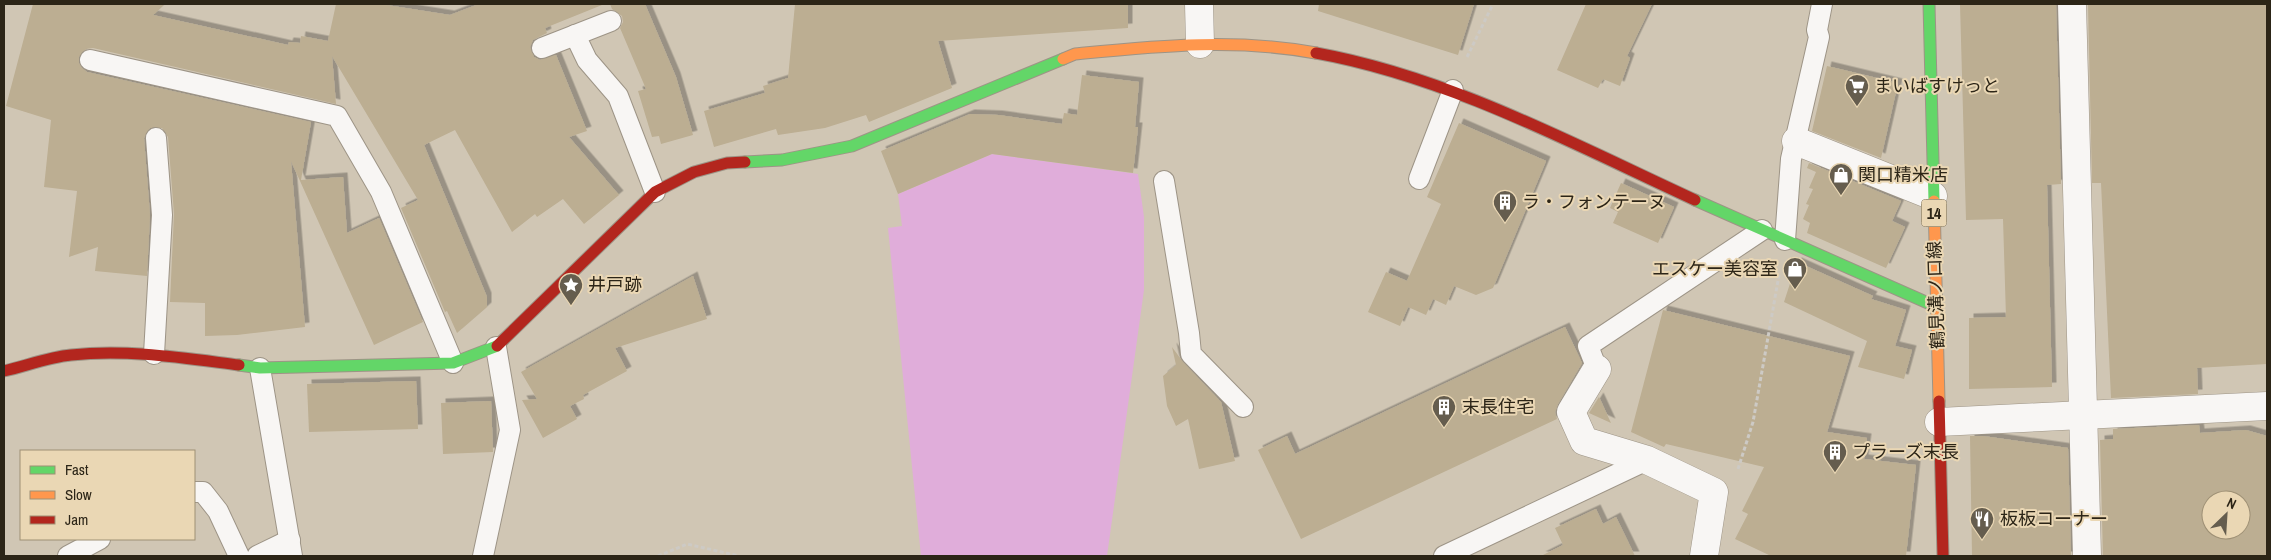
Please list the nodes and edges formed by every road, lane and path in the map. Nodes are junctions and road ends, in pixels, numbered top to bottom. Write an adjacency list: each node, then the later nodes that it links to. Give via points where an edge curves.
1 (1199, 4): 8 (street)
2 (1493, 4): 11 (path)
3 (1822, 4): 13 (lane, via 1817,30 1819,37)
4 (1929, 4): 17 (street, 鶴見溝ノ口線 / 14)
5 (2072, 4): 29 (street)
6 (611, 20): 7 (lane)
7 (575, 35): 9 (lane); 16 (lane, via 588,60 618,96)
8 (1200, 44): 11 (street, via 1285,47 1351,59); 16 (street, via 1075,54 852,146 782,160 727,163 694,172)
9 (542, 48)
10 (90, 60): 23 (lane, via 337,116 381,192)
11 (1453, 90): 14 (lane); 18 (street)
12 (156, 138): 22 (lane, via 162,215)
13 (1796, 141): 17 (street); 19 (lane, via 1791,159)
14 (1419, 179)
15 (1164, 181): 27 (lane, via 1191,354)
16 (655, 192): 21 (street)
17 (1933, 196): 20 (street, 鶴見溝ノ口線 / 14)
18 (1762, 230): 19 (street); 25 (lane, via 1588,346)
19 (1785, 240): 20 (street); 33 (path, via 1752,422 1734,482)
20 (1937, 307): 30 (street, 鶴見溝ノ口線 / 14)
21 (496, 347): 23 (street); 40 (lane, via 510,430)
22 (154, 354): 24 (street); 26 (street, via 68,355)
23 (453, 364): 24 (street)
24 (260, 368): 35 (lane)
25 (1597, 369): 31 (street, via 1571,412 1584,441)
26 (4, 371)
27 (1243, 406)
28 (2267, 406): 29 (street)
29 (2084, 414): 30 (street); 45 (street)
30 (1939, 422): 44 (street, 鶴見溝ノ口線 / 14)
31 (1647, 460): 33 (street); 43 (lane)
32 (195, 492): 38 (lane, via 203,492 218,511)
33 (1714, 492): 36 (street)
34 (98, 540): 37 (lane)
35 (291, 548): 39 (lane)
36 (1710, 554)
37 (68, 556)
38 (239, 556)
39 (257, 556)
40 (483, 556)
41 (658, 556): 42 (path, via 687,544)
42 (739, 556)
43 (1444, 556)
44 (1943, 556)
45 (2087, 556)

